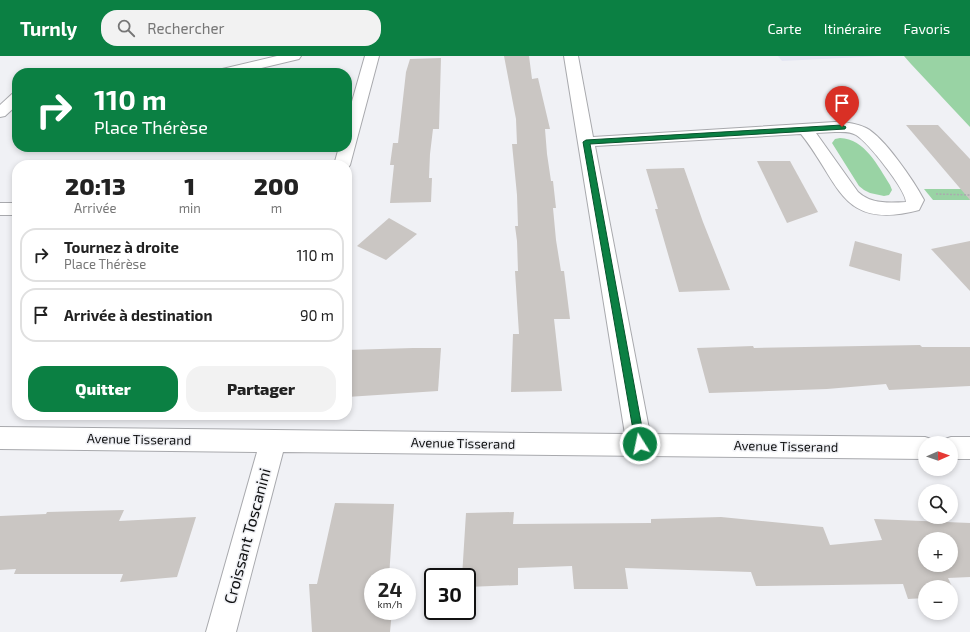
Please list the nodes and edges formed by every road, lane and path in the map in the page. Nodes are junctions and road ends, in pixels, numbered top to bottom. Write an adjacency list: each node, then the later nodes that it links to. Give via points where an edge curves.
1 (294, 56): 4 (street)
2 (372, 56): 7 (street)
3 (571, 56): 9 (street)
4 (244, 68)
5 (12, 101): 6 (street)
6 (0, 113)
7 (352, 129)
8 (805, 129): 8 (street, via 842,127 856,129 865,134 912,194 915,203 909,207 881,208 857,201); 9 (street)
9 (586, 142): 16 (street)
10 (935, 194): 11 (path)
11 (970, 195)
12 (0, 209): 13 (street)
13 (12, 209)
14 (0, 438): 15 (street, Avenue Tisserand)
15 (273, 441): 16 (street, Avenue Tisserand); 20 (street, Croissant Toscanini)
16 (640, 444): 17 (street, Avenue Tisserand)
17 (918, 448)
18 (958, 448): 19 (street)
19 (970, 448)
20 (221, 632)

